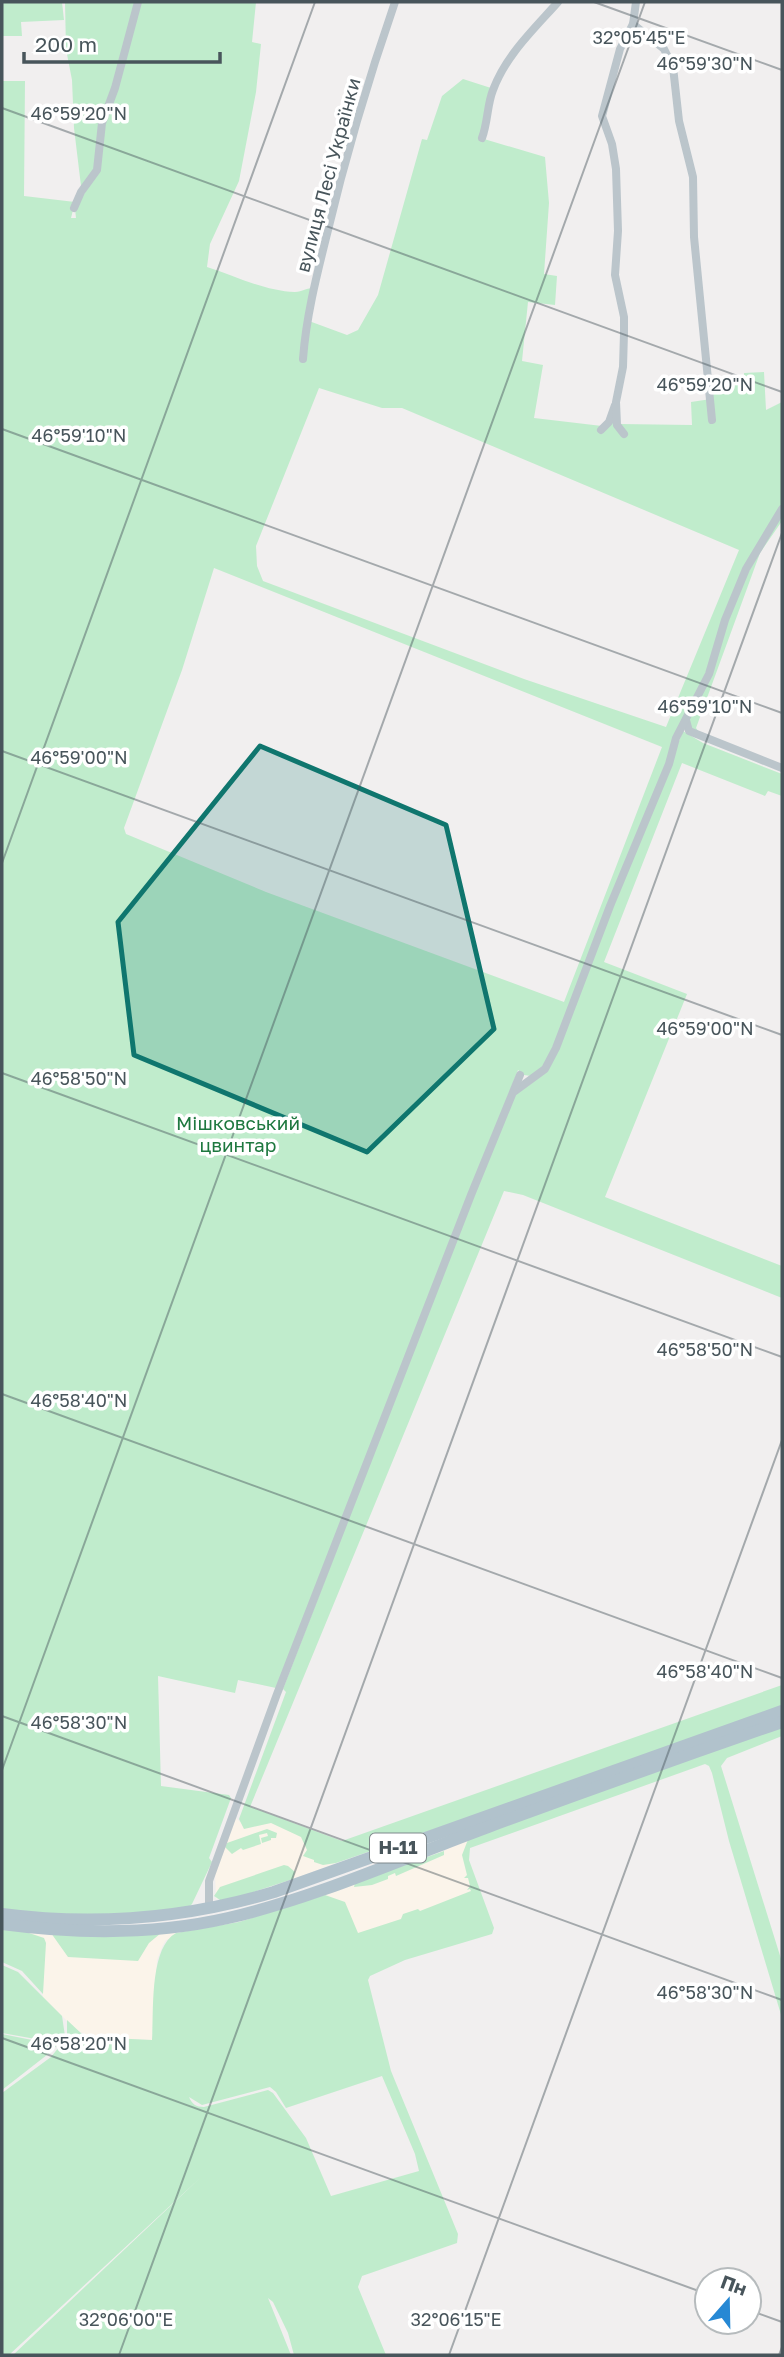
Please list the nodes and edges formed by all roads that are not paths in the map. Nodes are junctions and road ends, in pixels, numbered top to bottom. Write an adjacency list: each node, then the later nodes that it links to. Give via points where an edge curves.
1 (138, 2): 7 (street, via 102,123 97,170)
2 (395, 2): 8 (street, вулиця Лесі Українки, via 338,188 307,319)
3 (558, 2): 6 (street, via 510,57 494,88)
4 (635, 2): 5 (street)
5 (633, 24): 9 (street, via 620,49 602,113 615,154 615,275 624,317 623,367); 10 (street, via 664,48 673,67 679,121 693,177)
6 (482, 138)
7 (74, 208)
8 (303, 359)
9 (616, 402): 11 (street); 12 (street, via 617,425)
10 (712, 420)
11 (601, 430)
12 (624, 434)
13 (782, 509): 14 (street, via 746,569)
14 (685, 730): 15 (street); 17 (street, via 556,1048 545,1069)
15 (782, 768)
16 (520, 1075): 17 (street)
17 (513, 1093): 20 (street, via 277,1694 209,1881)
18 (782, 1712): 20 (main road, Н-11, via 274,1892)
19 (782, 1722): 22 (main road, Н-11, via 229,1918 109,1932)
20 (209, 1909): 21 (main road, Н-11, via 96,1921)
21 (2, 1913)
22 (2, 1924)

